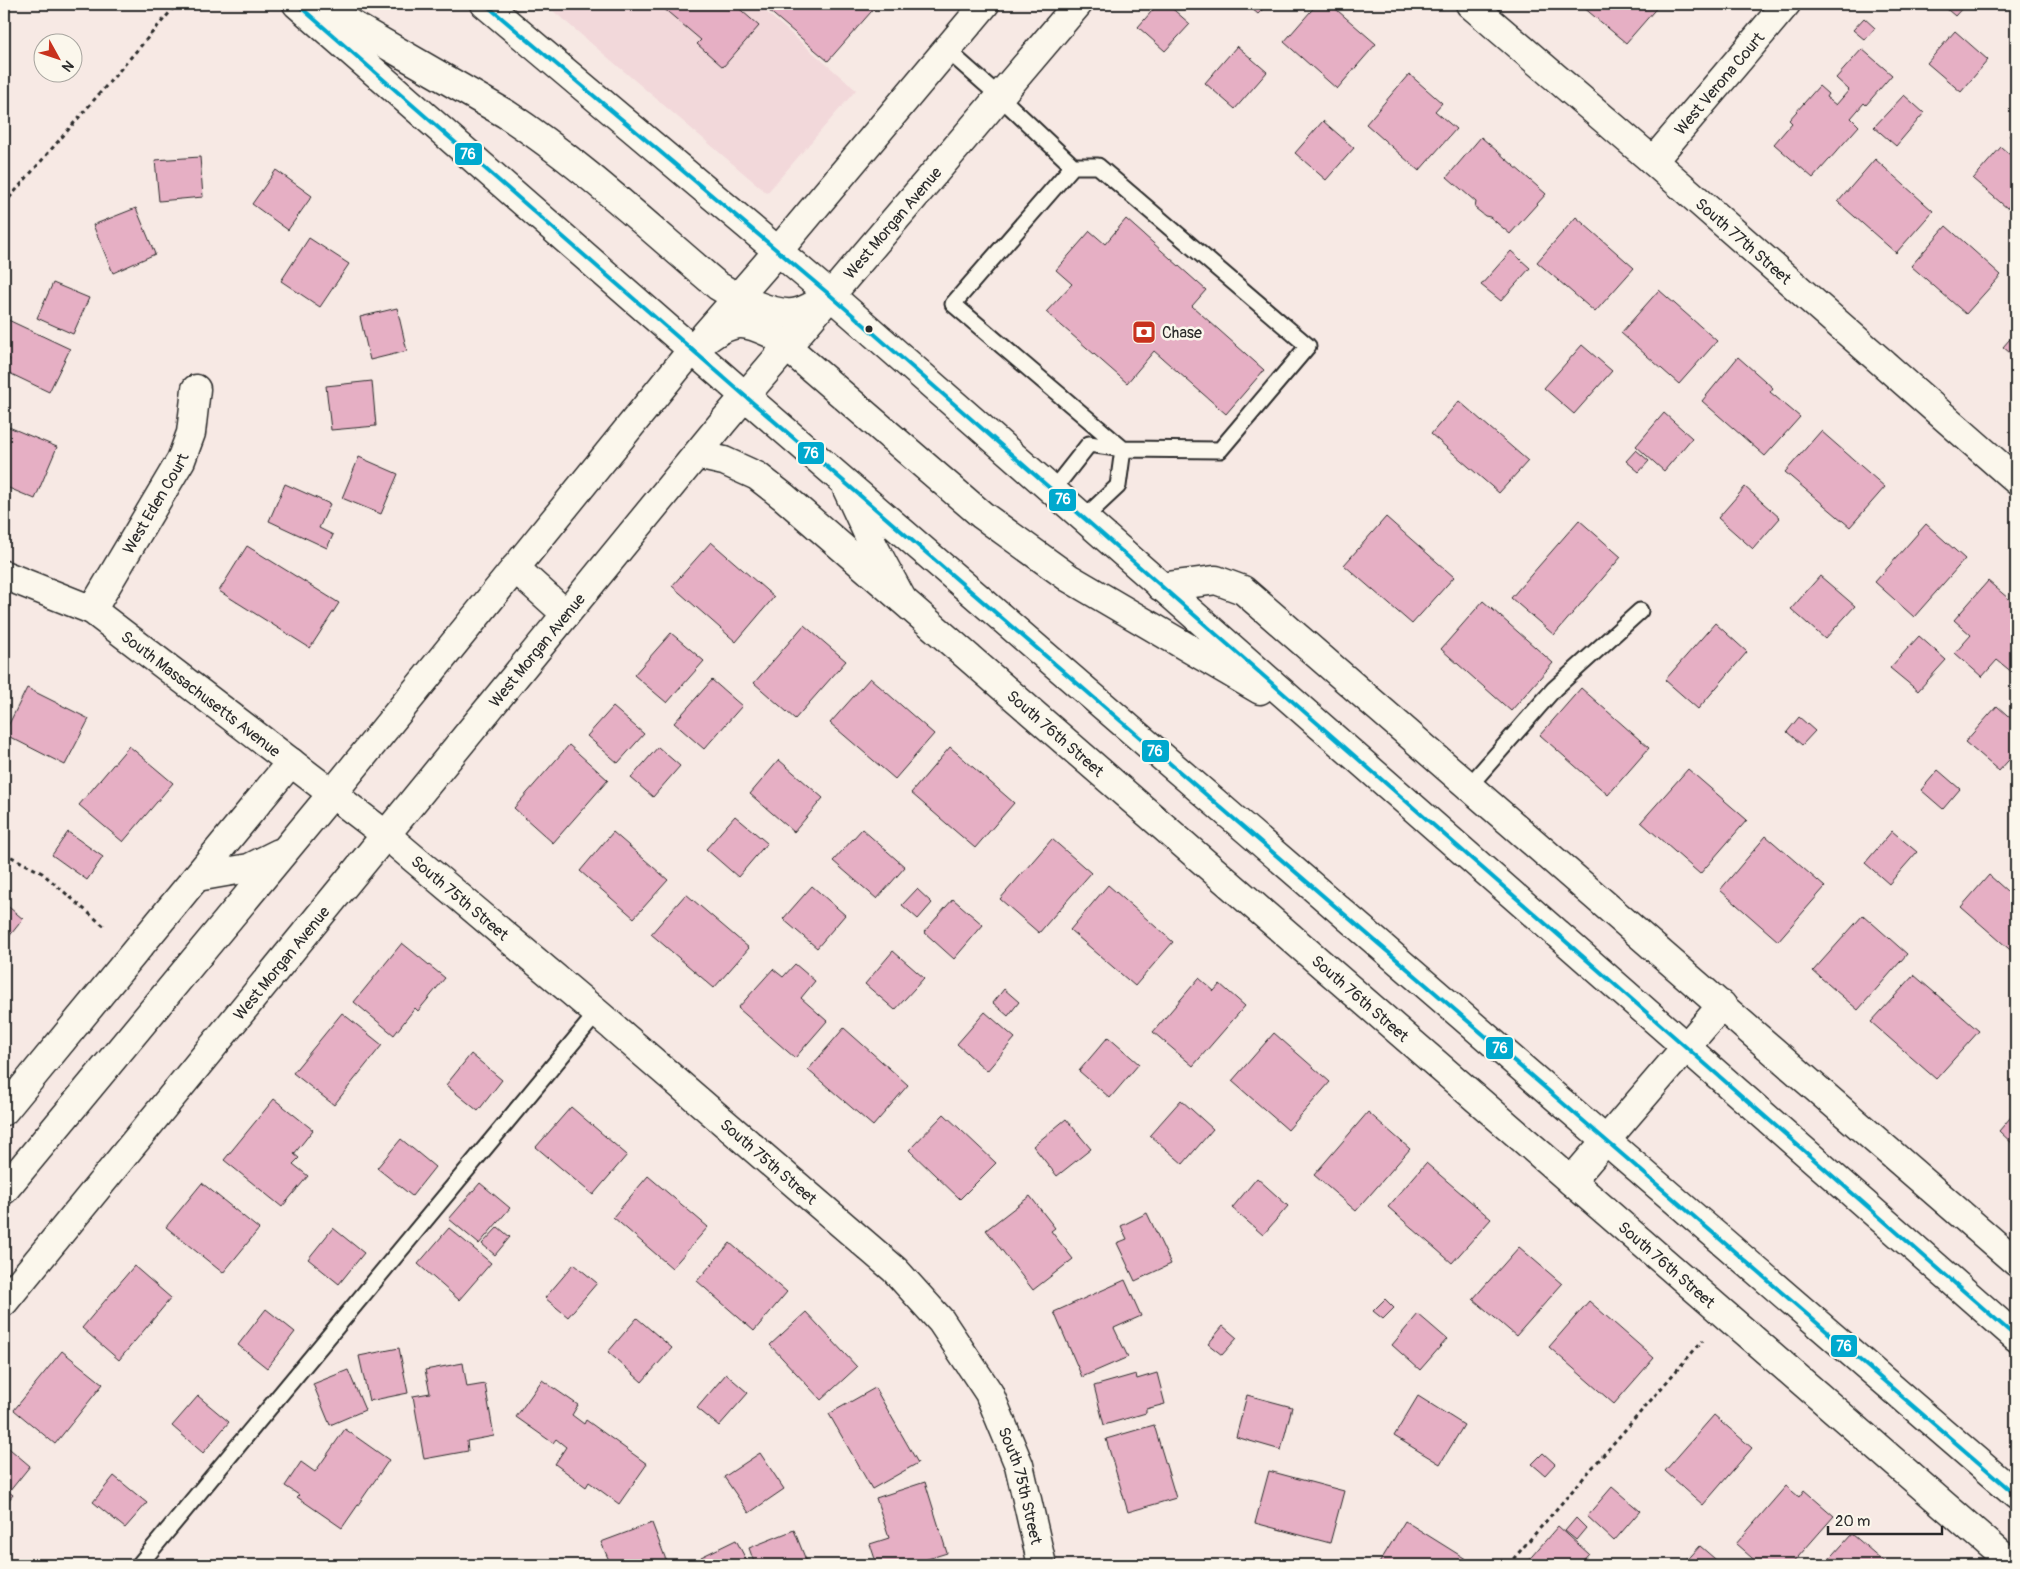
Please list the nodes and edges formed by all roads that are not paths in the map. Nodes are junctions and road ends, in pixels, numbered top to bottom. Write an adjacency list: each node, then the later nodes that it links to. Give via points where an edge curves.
1 (297, 4): 16 (street)
2 (316, 4): 14 (street, via 535,134 582,169 718,286)
3 (485, 4): 12 (street)
4 (985, 4): 8 (street)
5 (1078, 4): 9 (street, West Morgan Avenue)
6 (1470, 4): 10 (street, South 77th Street)
7 (1786, 4): 10 (street, West Verona Court)
8 (947, 50): 9 (lane); 12 (street)
9 (1000, 96): 11 (lane); 13 (street, West Morgan Avenue)
10 (1653, 161): 21 (street, South 77th Street)
11 (1073, 166): 19 (lane, via 953,304); 19 (lane, via 1098,166 1308,346 1220,450)
12 (778, 251): 13 (street); 14 (street)
13 (830, 295): 14 (street, via 811,308 796,313 754,305); 15 (street, West Morgan Avenue); 23 (street)
14 (738, 298): 16 (street)
15 (787, 346): 16 (street, via 772,334 741,324 719,332); 18 (street, West Morgan Avenue); 32 (street, via 982,515 1043,561)
16 (692, 350): 18 (street); 25 (street)
17 (196, 389): 29 (street, West Eden Court, via 191,433 181,460)
18 (745, 396): 20 (street, West Morgan Avenue); 22 (street)
19 (1123, 450): 23 (lane, via 1089,444); 24 (lane, via 1118,486)
20 (697, 455): 28 (street, South 76th Street, via 724,461 757,476); 31 (street, West Morgan Avenue)
21 (2016, 480)
22 (844, 481): 28 (street); 43 (street)
23 (1052, 491): 24 (street)
24 (1084, 519): 27 (street)
25 (515, 568): 31 (street); 35 (street)
26 (4, 575): 29 (street, South Massachusetts Avenue)
27 (1161, 587): 32 (street); 34 (street, via 1216,580 1243,590)
28 (902, 599): 44 (street, South 76th Street)
29 (92, 610): 33 (street, South Massachusetts Avenue)
30 (1640, 612): 34 (lane, via 1554,690)
31 (566, 614): 36 (street, West Morgan Avenue)
32 (1313, 720): 41 (street)
33 (292, 762): 35 (street, South Massachusetts Avenue); 38 (street)
34 (1469, 786): 39 (street)
35 (332, 794): 36 (street, South Massachusetts Avenue); 37 (street)
36 (386, 835): 40 (street, South 75th Street); 47 (street, West Morgan Avenue)
37 (287, 849): 38 (street, via 249,868); 45 (street)
38 (197, 877): 42 (street)
39 (1722, 1006): 41 (street); 46 (street)
40 (597, 1013): 50 (lane); 51 (street, South 75th Street, via 895,1270 941,1321 989,1393 1019,1465)
41 (1685, 1047): 43 (street); 48 (street)
42 (4, 1111)
43 (1606, 1140): 44 (street); 49 (street)
44 (1571, 1181): 52 (street, South 76th Street)
45 (4, 1190)
46 (2016, 1262)
47 (4, 1302)
48 (2016, 1337)
49 (2016, 1495)
50 (139, 1565)
51 (1042, 1565)
52 (2013, 1565)

